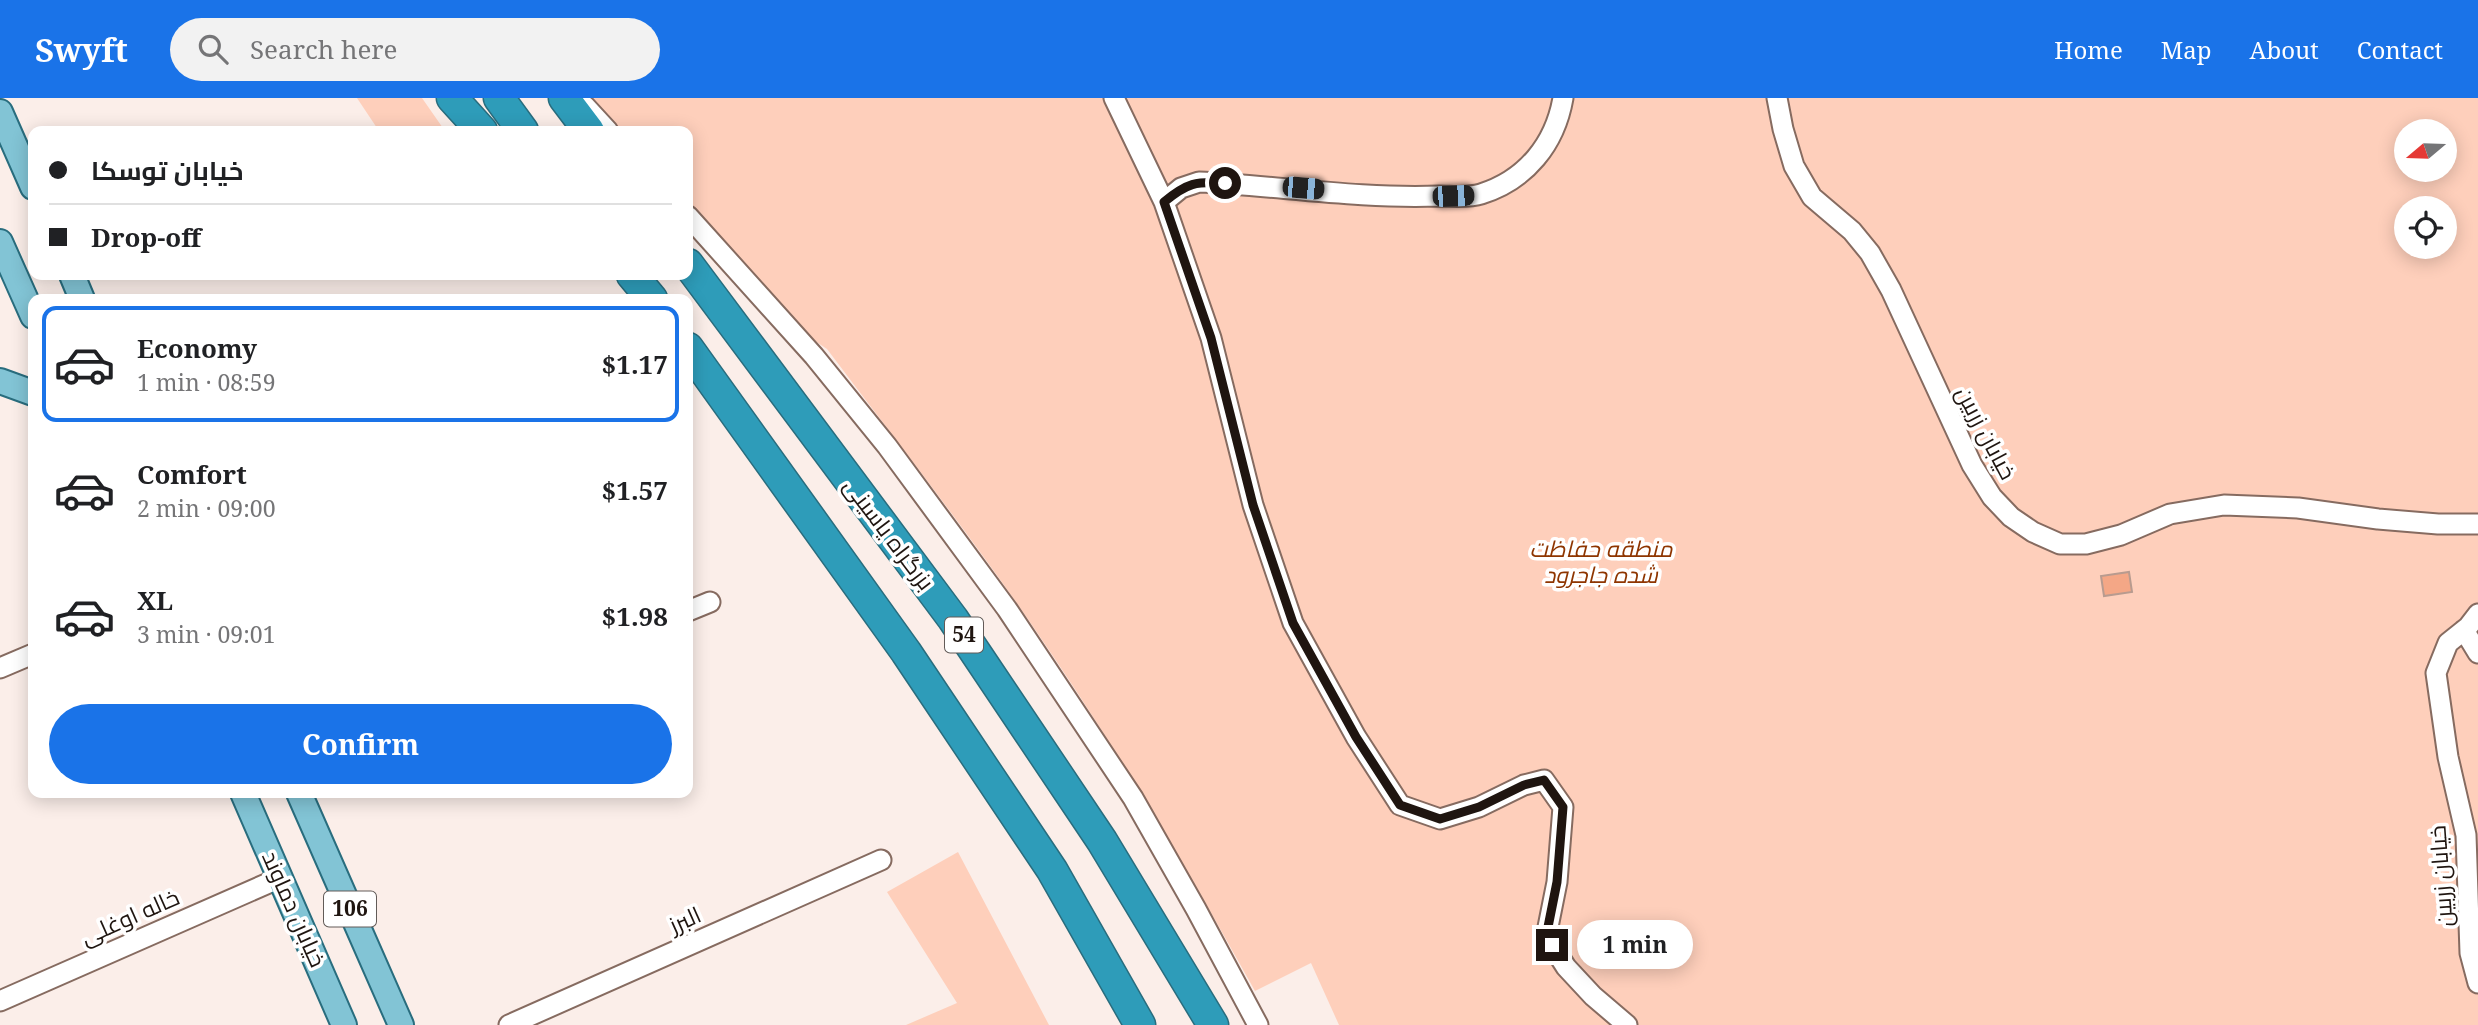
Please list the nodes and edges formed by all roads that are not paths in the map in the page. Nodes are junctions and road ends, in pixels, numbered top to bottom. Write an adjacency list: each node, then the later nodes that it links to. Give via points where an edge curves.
1 (452, 98): 9 (highway)
2 (499, 98): 10 (highway)
3 (564, 98): 11 (highway)
4 (577, 98): 12 (street)
5 (1114, 98): 14 (street)
6 (1563, 98): 14 (street, via 1545,149 1528,169 1479,195 1403,197 1199,181)
7 (1777, 98): 24 (street, خیابان زربین, via 1794,166 1812,197 1870,253 1972,465 1992,497 2033,532 2060,544 2086,544 2170,514 2224,505)
8 (0, 112): 13 (main road)
9 (477, 126)
10 (519, 126)
11 (585, 126)
12 (603, 126)
13 (28, 176)
14 (1164, 202): 44 (street, via 1211,338 1253,505 1293,623 1356,737 1400,805 1440,819 1544,780 1563,807 1548,927 1552,945 1593,996)
15 (693, 222): 43 (street, via 814,356 887,446 1007,609 1133,798)
16 (0, 242): 20 (main road)
17 (693, 271): 42 (highway, بزرگراه یاسینی / 54, via 953,619 1102,841)
18 (636, 280): 19 (highway)
19 (648, 294)
20 (28, 305)
21 (693, 355): 41 (highway, 54, via 906,652 1052,870)
22 (0, 381): 23 (main road)
23 (28, 391)
24 (2478, 524)
25 (710, 602): 26 (street)
26 (693, 609)
27 (2478, 614): 28 (street, خیابان زربین)
28 (2464, 630): 29 (street); 36 (street, خیابان زربین, via 2448,643 2436,673 2466,835 2470,953)
29 (2478, 653)
30 (28, 656): 31 (street)
31 (0, 668)
32 (245, 798): 35 (main road, خیابان دماوند / 106)
33 (301, 798): 39 (main road, 106)
34 (881, 860): 40 (street, البرز)
35 (280, 878): 37 (street, خاله اوغلی); 38 (main road, خیابان دماوند / 106)
36 (2478, 983)
37 (0, 1002)
38 (344, 1025)
39 (401, 1025)
40 (509, 1025)
41 (1140, 1025)
42 (1213, 1025)
43 (1258, 1025)
44 (1627, 1025)

